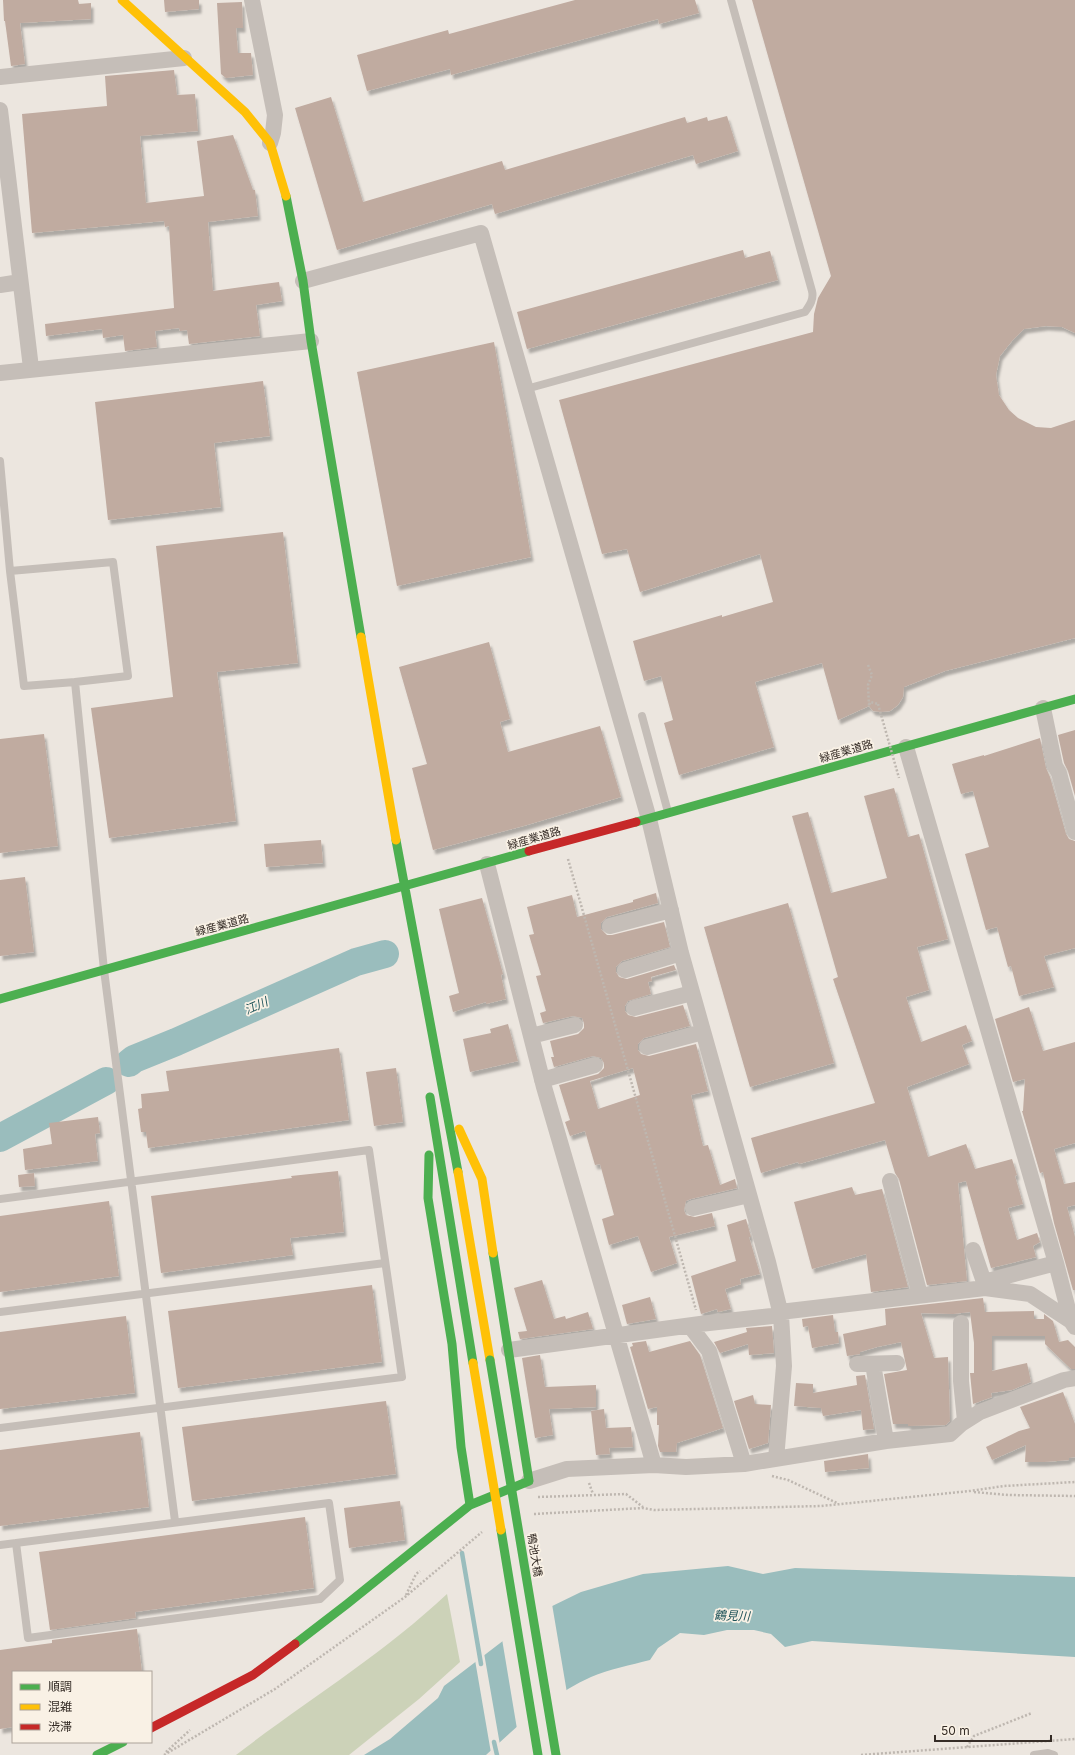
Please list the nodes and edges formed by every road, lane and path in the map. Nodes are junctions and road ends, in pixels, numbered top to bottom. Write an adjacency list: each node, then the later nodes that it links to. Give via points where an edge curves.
1 (122, 0): 4 (street)
2 (252, 0): 7 (street, via 275,114)
3 (731, 0): 14 (lane, via 812,291 809,307 805,312)
4 (184, 58): 5 (street); 7 (street, via 246,112)
5 (0, 77)
6 (0, 110): 9 (street)
7 (270, 143): 8 (street, via 287,199)
8 (303, 281): 11 (street); 14 (street, via 481,233)
9 (20, 282): 10 (street); 12 (street)
10 (0, 284)
11 (311, 341): 12 (street); 29 (street)
12 (31, 368): 13 (street)
13 (0, 373)
14 (526, 389): 25 (street)
15 (0, 461): 16 (lane)
16 (10, 571): 18 (lane, via 24,686); 18 (lane, via 114,562 128,676)
17 (868, 665): 23 (path, bridge, via 872,675 868,685 869,706 870,702 878,704)
18 (75, 682): 33 (lane)
19 (1075, 699): 20 (street, 緑産業道路)
20 (1043, 708): 22 (street, 緑産業道路); 26 (street, via 1055,766)
21 (642, 716): 24 (lane)
22 (906, 746): 24 (street, 緑産業道路); 54 (street)
23 (899, 778)
24 (668, 813): 25 (street, 緑産業道路)
25 (649, 819): 27 (street, 緑産業道路); 30 (street)
26 (1075, 832)
27 (563, 843): 28 (street, 緑産業道路); 63 (path)
28 (488, 864): 29 (street, 緑産業道路); 41 (street)
29 (404, 888): 33 (street, 緑産業道路); 39 (street); 46 (street)
30 (670, 910): 31 (street); 32 (street)
31 (610, 926)
32 (681, 953): 34 (street); 35 (street)
33 (104, 970): 36 (street, 緑産業道路); 49 (lane)
34 (625, 970)
35 (692, 993): 37 (street); 40 (street)
36 (0, 1000)
37 (634, 1008)
38 (575, 1025): 41 (street)
39 (421, 1026)
40 (703, 1032): 42 (street); 50 (street)
41 (531, 1036): 44 (street)
42 (647, 1047)
43 (595, 1065): 44 (street)
44 (542, 1080): 64 (street)
45 (429, 1088): 47 (street)
46 (446, 1100): 65 (street, via 482,1179); 99 (street, 鴨池大橋, bridge)
47 (431, 1103): 84 (street, via 428,1198 452,1344 461,1447); 98 (street, bridge)
48 (890, 1181): 58 (street)
49 (131, 1182): 51 (lane); 55 (lane, via 369,1150); 57 (lane)
50 (749, 1195): 52 (street); 60 (street)
51 (0, 1199)
52 (693, 1208)
53 (973, 1250): 56 (street)
54 (1056, 1262): 56 (street); 62 (street)
55 (385, 1263): 57 (lane); 70 (lane, via 402,1377)
56 (985, 1285): 58 (street); 62 (street, via 1030,1294)
57 (146, 1293): 59 (lane); 70 (lane)
58 (920, 1295): 60 (street)
59 (0, 1312)
60 (780, 1314): 63 (street); 74 (street, via 784,1366)
61 (961, 1323): 71 (street, via 961,1381)
62 (1073, 1324)
63 (695, 1325): 64 (street); 75 (street, via 709,1351)
64 (616, 1336): 65 (street); 76 (street)
65 (509, 1350): 78 (street)
66 (897, 1363): 68 (street)
67 (857, 1364): 68 (street)
68 (874, 1364): 73 (street)
69 (1075, 1378): 71 (street, via 980,1412)
70 (160, 1408): 72 (lane); 85 (lane)
71 (965, 1421): 73 (street, via 950,1434)
72 (0, 1428)
73 (886, 1441): 74 (street)
74 (776, 1459): 75 (street)
75 (744, 1464): 76 (street, via 686,1467)
76 (654, 1465): 78 (street, via 567,1469)
77 (769, 1475): 83 (path, via 788,1480)
78 (530, 1481): 84 (street)
79 (1075, 1482): 81 (path, via 1004,1486)
80 (592, 1490): 83 (path, via 593,1494 626,1494 643,1508 654,1510)
81 (970, 1491): 82 (path, via 1008,1495); 83 (path)
82 (1075, 1496)
83 (838, 1504)
84 (470, 1505): 90 (street, via 254,1675)
85 (175, 1521): 86 (lane); 86 (lane, via 329,1502 340,1580 320,1599 28,1638)
86 (16, 1543): 87 (lane)
87 (0, 1545)
88 (405, 1597): 97 (path, via 275,1689)
89 (1032, 1712): 94 (path, via 974,1736)
90 (152, 1727)
91 (191, 1729): 97 (path)
92 (1075, 1739): 94 (path)
93 (121, 1743): 96 (street)
94 (967, 1747): 95 (path)
95 (907, 1753): 100 (path, via 897,1751); 101 (path)
96 (97, 1755)
97 (163, 1755)
98 (538, 1755)
99 (556, 1755)
100 (861, 1755)
101 (910, 1755)
102 (1034, 1755): 103 (lane)
103 (1054, 1755)

